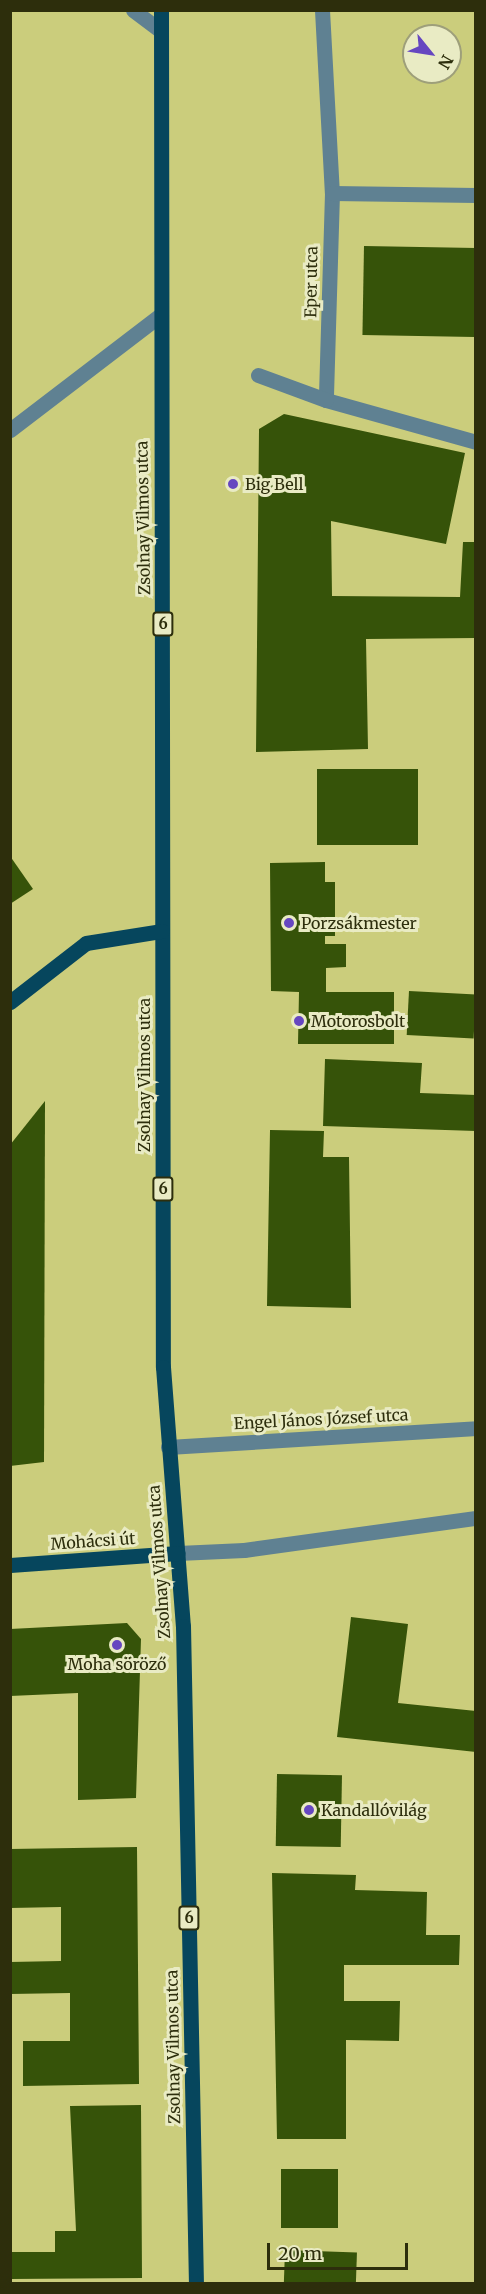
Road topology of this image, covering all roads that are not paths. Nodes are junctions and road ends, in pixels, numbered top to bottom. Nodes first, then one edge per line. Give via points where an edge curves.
1 (133, 10) edge
2 (161, 10) edge
3 (322, 10) edge
4 (161, 32) junction
5 (332, 193) junction
6 (476, 195) edge
7 (159, 316) junction
8 (258, 375) dead end
9 (326, 400) junction
10 (10, 430) edge
11 (476, 442) edge
12 (162, 931) junction
13 (10, 1002) edge
14 (476, 1428) edge
15 (168, 1447) junction
16 (476, 1518) edge
17 (178, 1552) junction
18 (10, 1565) edge
19 (196, 2283) edge

1 - 4 street
2 - 4 main road, Zsolnay Vilmos utca / 6
3 - 5 street, Eper utca
4 - 7 main road, Zsolnay Vilmos utca / 6
5 - 6 street
5 - 9 street, Eper utca
7 - 10 street
7 - 12 main road, Zsolnay Vilmos utca / 6
8 - 9 street
9 - 11 street
12 - 13 main road via 86,943
12 - 15 main road, Zsolnay Vilmos utca / 6 via 163,1367
14 - 15 street, Engel János József utca
15 - 17 main road, Zsolnay Vilmos utca / 6
16 - 17 street via 244,1550
17 - 18 main road, Mohácsi út
17 - 19 main road, Zsolnay Vilmos utca / 6

